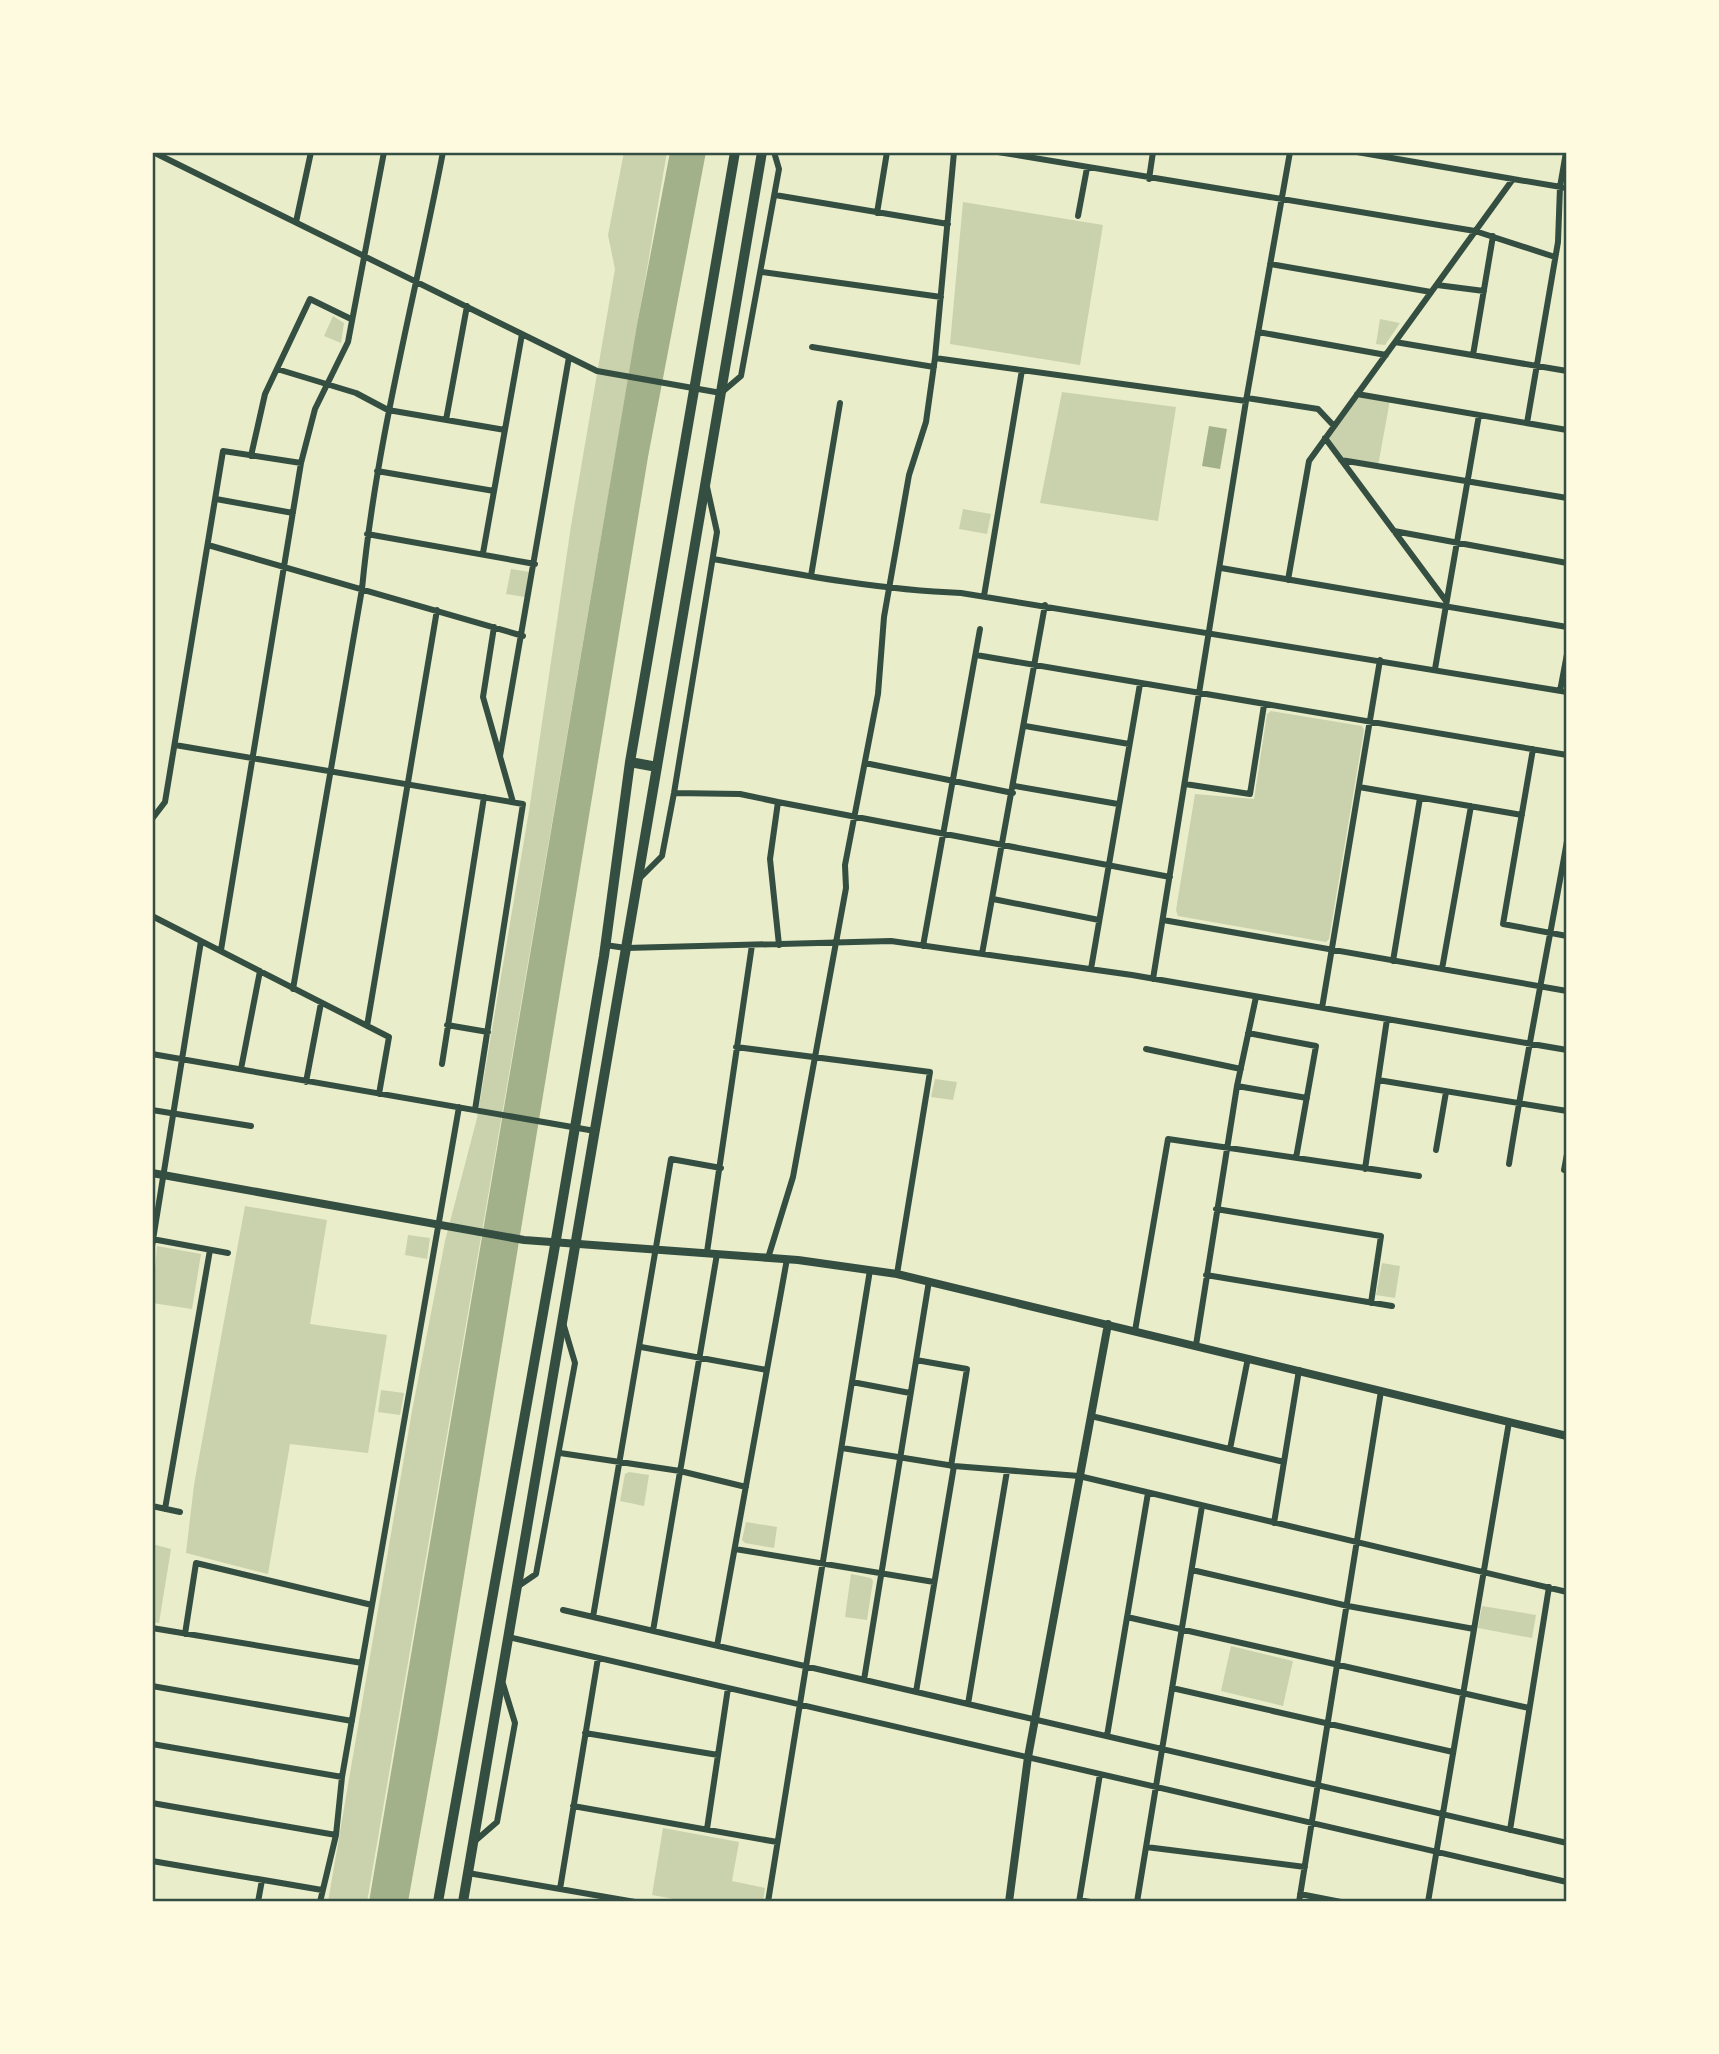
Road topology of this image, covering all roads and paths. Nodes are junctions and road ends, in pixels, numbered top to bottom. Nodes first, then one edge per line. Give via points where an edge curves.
1 (153, 152) edge
2 (311, 152) edge
3 (384, 152) edge
4 (443, 152) edge
5 (735, 152) edge
6 (762, 152) edge
7 (774, 152) edge
8 (887, 152) edge
9 (954, 152) edge
10 (998, 152) edge
11 (1153, 152) edge
12 (1290, 152) edge
13 (1359, 152) edge
14 (1566, 152) edge
15 (1087, 168) junction
16 (1149, 179) junction
17 (1513, 179) junction
18 (1563, 187) edge
19 (775, 195) junction
20 (1282, 197) junction
21 (877, 213) junction
22 (1078, 216) dead end
23 (296, 222) junction
24 (948, 224) junction
25 (1475, 231) junction
26 (1493, 236) junction
27 (364, 256) junction
28 (1555, 257) junction
29 (1270, 264) junction
30 (762, 272) junction
31 (418, 280) junction
32 (1437, 285) junction
33 (1484, 291) junction
34 (1431, 292) junction
35 (941, 297) junction
36 (467, 306) junction
37 (351, 319) junction
38 (1258, 332) junction
39 (522, 334) junction
40 (1395, 342) junction
41 (812, 347) dead end
42 (1386, 355) junction
43 (1473, 355) junction
44 (569, 357) junction
45 (935, 358) junction
46 (1537, 366) junction
47 (934, 367) junction
48 (276, 369) junction
49 (1022, 370) junction
50 (1567, 371) edge
51 (327, 384) junction
52 (694, 388) junction
53 (721, 393) junction
54 (1357, 394) junction
55 (1246, 400) junction
56 (840, 404) dead end
57 (388, 410) junction
58 (1479, 415) junction
59 (446, 420) junction
60 (1527, 423) junction
61 (1334, 426) junction
62 (505, 430) junction
63 (1567, 430) edge
64 (1325, 438) junction
65 (251, 456) junction
66 (1341, 460) junction
67 (301, 463) junction
68 (377, 471) junction
69 (1467, 481) junction
70 (706, 482) junction
71 (494, 491) junction
72 (1566, 496) edge
73 (216, 499) junction
74 (293, 513) junction
75 (1394, 531) junction
76 (367, 534) junction
77 (1457, 542) junction
78 (208, 545) junction
79 (483, 553) junction
80 (713, 559) junction
81 (1567, 563) edge
82 (535, 564) junction
83 (284, 566) junction
84 (1221, 568) junction
85 (811, 576) junction
86 (1288, 580) junction
87 (890, 586) junction
88 (362, 589) junction
89 (984, 596) junction
90 (1446, 604) junction
91 (1045, 606) junction
92 (437, 610) junction
93 (494, 627) junction
94 (1567, 627) edge
95 (980, 629) dead end
96 (1211, 631) junction
97 (523, 636) junction
98 (1567, 654) edge
99 (976, 655) junction
100 (1380, 660) junction
101 (1035, 666) junction
102 (1435, 669) junction
103 (1140, 684) junction
104 (1564, 691) edge
105 (1201, 694) junction
106 (1264, 705) junction
107 (1370, 723) junction
108 (1025, 726) junction
109 (1129, 744) junction
110 (175, 745) junction
111 (1533, 750) junction
112 (1567, 755) edge
113 (500, 757) junction
114 (253, 758) junction
115 (630, 762) junction
116 (864, 764) junction
117 (657, 767) junction
118 (329, 772) junction
119 (953, 781) junction
120 (1185, 784) junction
121 (406, 785) junction
122 (1359, 787) junction
123 (1014, 790) junction
124 (674, 793) junction
125 (484, 797) junction
126 (1420, 798) junction
127 (513, 802) junction
128 (778, 802) junction
129 (1118, 804) junction
130 (1471, 806) junction
131 (1522, 815) junction
132 (854, 816) junction
133 (152, 819) edge
134 (943, 834) junction
135 (1567, 841) edge
136 (1004, 845) junction
137 (1108, 866) junction
138 (1170, 877) junction
139 (638, 879) junction
140 (993, 899) junction
141 (152, 916) edge
142 (1099, 920) junction
143 (1163, 920) junction
144 (1551, 933) junction
145 (1567, 936) edge
146 (201, 941) junction
147 (835, 943) junction
148 (605, 945) junction
149 (752, 945) junction
150 (779, 945) junction
151 (923, 946) junction
152 (626, 948) junction
153 (221, 950) junction
154 (1332, 950) junction
155 (982, 954) junction
156 (1393, 961) junction
157 (1091, 969) junction
158 (1442, 969) junction
159 (260, 971) junction
160 (1153, 979) junction
161 (1541, 986) junction
162 (293, 989) junction
163 (1567, 991) edge
164 (1256, 997) junction
165 (321, 1003) junction
166 (1322, 1008) junction
167 (1387, 1019) junction
168 (447, 1025) junction
169 (367, 1026) junction
170 (488, 1032) junction
171 (1248, 1033) junction
172 (1527, 1044) junction
173 (736, 1047) junction
174 (1146, 1049) dead end
175 (1567, 1050) edge
176 (152, 1054) edge
177 (814, 1058) junction
178 (183, 1059) junction
179 (442, 1063) dead end
180 (241, 1069) junction
181 (1241, 1069) junction
182 (1378, 1080) junction
183 (306, 1082) junction
184 (1237, 1086) junction
185 (1446, 1092) junction
186 (379, 1094) junction
187 (1307, 1098) junction
188 (1519, 1103) junction
189 (459, 1107) junction
190 (152, 1110) edge
191 (475, 1111) junction
192 (1567, 1111) edge
193 (174, 1114) junction
194 (251, 1126) dead end
195 (574, 1127) junction
196 (595, 1131) junction
197 (1227, 1149) junction
198 (1436, 1150) dead end
199 (1567, 1154) edge
200 (1296, 1158) junction
201 (1509, 1164) dead end
202 (721, 1168) junction
203 (1365, 1168) junction
204 (1564, 1170) dead end
205 (152, 1173) edge
206 (165, 1175) junction
207 (1419, 1176) dead end
208 (1216, 1209) junction
209 (440, 1224) junction
210 (153, 1241) edge
211 (555, 1242) junction
212 (576, 1245) junction
213 (655, 1249) junction
214 (210, 1250) junction
215 (707, 1252) junction
216 (228, 1253) dead end
217 (717, 1254) junction
218 (768, 1258) junction
219 (787, 1259) junction
220 (870, 1270) junction
221 (897, 1274) junction
222 (1206, 1275) junction
223 (929, 1281) junction
224 (1371, 1303) junction
225 (1392, 1306) dead end
226 (562, 1321) junction
227 (1108, 1324) junction
228 (1135, 1331) junction
229 (1196, 1345) junction
230 (640, 1347) junction
231 (699, 1358) junction
232 (1248, 1358) junction
233 (916, 1360) junction
234 (767, 1370) junction
235 (1299, 1370) junction
236 (852, 1382) junction
237 (1381, 1391) junction
238 (910, 1392) junction
239 (1091, 1416) junction
240 (1508, 1422) junction
241 (1567, 1436) edge
242 (842, 1448) junction
243 (1230, 1448) junction
244 (560, 1453) junction
245 (899, 1457) junction
246 (621, 1461) junction
247 (1284, 1462) junction
248 (952, 1466) junction
249 (680, 1471) junction
250 (1007, 1471) junction
251 (1079, 1476) junction
252 (746, 1487) junction
253 (1148, 1493) junction
254 (152, 1506) edge
255 (1202, 1506) junction
256 (165, 1509) junction
257 (180, 1512) dead end
258 (1274, 1522) junction
259 (1358, 1542) junction
260 (735, 1549) junction
261 (823, 1563) junction
262 (1192, 1570) junction
263 (1483, 1572) junction
264 (881, 1573) junction
265 (934, 1582) junction
266 (1549, 1587) junction
267 (517, 1588) junction
268 (1567, 1591) edge
269 (372, 1605) junction
270 (1348, 1606) junction
271 (563, 1610) dead end
272 (593, 1617) junction
273 (1127, 1617) junction
274 (152, 1628) edge
275 (1182, 1629) junction
276 (1474, 1629) junction
277 (653, 1631) junction
278 (185, 1634) junction
279 (508, 1637) junction
280 (717, 1646) junction
281 (598, 1658) junction
282 (362, 1664) junction
283 (1338, 1664) junction
284 (806, 1666) junction
285 (501, 1679) junction
286 (864, 1680) junction
287 (152, 1686) edge
288 (728, 1688) junction
289 (1172, 1688) junction
290 (916, 1692) junction
291 (1463, 1694) junction
292 (798, 1704) junction
293 (968, 1704) junction
294 (1529, 1708) junction
295 (352, 1720) junction
296 (1035, 1720) junction
297 (1329, 1723) junction
298 (585, 1733) junction
299 (1107, 1736) junction
300 (152, 1744) edge
301 (1162, 1748) junction
302 (1453, 1752) junction
303 (718, 1755) junction
304 (1028, 1757) junction
305 (1100, 1774) junction
306 (342, 1777) junction
307 (1319, 1785) junction
308 (1156, 1787) junction
309 (152, 1802) edge
310 (573, 1806) junction
311 (1443, 1814) junction
312 (1312, 1823) junction
313 (707, 1829) junction
314 (1510, 1830) junction
315 (336, 1835) junction
316 (777, 1842) junction
317 (473, 1843) junction
318 (1567, 1843) edge
319 (1146, 1847) junction
320 (1436, 1851) junction
321 (152, 1861) edge
322 (1305, 1867) junction
323 (468, 1873) junction
324 (262, 1880) junction
325 (1567, 1882) edge
326 (559, 1889) junction
327 (322, 1890) junction
328 (1299, 1898) edge
329 (1079, 1901) edge
330 (258, 1902) edge
331 (320, 1902) edge
332 (438, 1902) edge
333 (463, 1902) edge
334 (635, 1902) edge
335 (768, 1902) edge
336 (1009, 1902) edge
337 (1090, 1902) edge
338 (1137, 1902) edge
339 (1341, 1902) edge
340 (1428, 1902) edge

1 - 23 street
2 - 23 street
3 - 27 street
4 - 31 street
5 - 52 highway
6 - 53 highway
7 - 19 street via 779,169
8 - 21 street
9 - 24 street
10 - 15 street
11 - 16 street
12 - 20 street
13 - 17 street
14 - 18 street
15 - 16 street
15 - 22 street
16 - 20 street
17 - 18 street
17 - 25 street
18 - 28 street
19 - 21 street
19 - 30 street
20 - 25 street
20 - 29 street
21 - 24 street
23 - 27 street
24 - 35 street
25 - 26 street
25 - 32 street
26 - 28 street
26 - 33 street
27 - 31 street
27 - 37 street
28 - 46 street
29 - 34 street
29 - 38 street
30 - 35 street
30 - 53 street via 741,376
31 - 36 street
31 - 57 street
32 - 33 street
32 - 34 street
33 - 43 street
34 - 40 street
35 - 45 street
36 - 39 street
36 - 59 street
37 - 48 street via 310,299
37 - 51 street via 348,342
38 - 42 street
38 - 55 street
39 - 44 street
39 - 62 street
40 - 42 street
40 - 43 street
41 - 47 street
42 - 54 street
43 - 46 street
44 - 52 street via 612,374
44 - 82 street
45 - 47 street
45 - 49 street
46 - 50 street
46 - 60 street
47 - 87 street
48 - 51 street
48 - 65 street via 265,394
49 - 55 street
49 - 89 street
51 - 57 street
51 - 67 street via 315,409
52 - 53 street
52 - 115 highway
53 - 70 highway
54 - 58 street
54 - 61 street
55 - 61 street via 1318,409
55 - 84 street
56 - 85 street
57 - 59 street
57 - 68 street
58 - 60 street
58 - 69 street
59 - 62 street
60 - 63 street
61 - 64 street
62 - 71 street
64 - 66 street
64 - 86 street via 1308,461
65 - 67 street
65 - 73 street via 223,452
66 - 69 street
66 - 75 street
67 - 74 street
68 - 71 street
68 - 76 street
69 - 72 street
69 - 77 street
70 - 80 street via 717,532
70 - 117 highway
71 - 79 street
73 - 74 street
73 - 78 street
74 - 83 street
75 - 77 street
75 - 90 street
76 - 79 street
76 - 88 street
77 - 81 street
77 - 90 street
78 - 83 street
78 - 110 street
79 - 82 street
80 - 85 street
80 - 124 street
82 - 97 street
83 - 88 street
83 - 114 street
84 - 86 street
84 - 96 street
85 - 87 street
86 - 90 street
87 - 89 street
87 - 116 street via 878,694
88 - 92 street
88 - 118 street
89 - 91 street
90 - 94 street
90 - 102 street
91 - 96 street
91 - 101 street
92 - 93 street
92 - 121 street
93 - 97 street
93 - 113 street via 483,697
95 - 99 street
96 - 100 street
96 - 105 street
97 - 113 street
98 - 104 street
99 - 101 street
99 - 119 street
100 - 102 street
100 - 107 street
101 - 103 street
101 - 108 street
102 - 104 street
103 - 105 street
103 - 109 street
105 - 106 street
105 - 120 street
106 - 107 street
106 - 120 street via 1250,794
107 - 111 street
107 - 122 street
108 - 109 street
108 - 123 street
109 - 129 street
110 - 114 street
110 - 133 street via 165,802
111 - 112 street
111 - 131 street
113 - 127 street
114 - 118 street
114 - 153 street
115 - 117 highway
115 - 148 highway
116 - 119 street
116 - 132 street
117 - 139 highway
118 - 121 street
118 - 162 street
119 - 123 street
119 - 134 street
120 - 138 street
121 - 125 street
121 - 169 street
122 - 126 street
122 - 154 street
123 - 129 street
123 - 136 street
124 - 128 street via 740,794
124 - 139 street via 662,856
125 - 127 street
125 - 168 street
126 - 130 street
126 - 156 street
127 - 170 street via 523,804
128 - 132 street
128 - 150 street via 770,859
129 - 137 street
130 - 131 street
130 - 158 street
131 - 144 street via 1503,924
132 - 134 street
132 - 147 street
134 - 136 street
134 - 151 street
135 - 144 street
136 - 137 street
136 - 140 street
137 - 138 street
137 - 142 street
138 - 143 street
139 - 152 highway
140 - 142 street
140 - 155 street
141 - 146 street
142 - 157 street
143 - 154 street
143 - 160 street
144 - 145 street
144 - 161 street
146 - 153 street
146 - 178 street
147 - 150 street
147 - 151 street via 891,941
147 - 177 street
148 - 152 street
148 - 195 highway
149 - 150 street
149 - 152 street
149 - 173 street
151 - 155 street
152 - 196 highway
153 - 159 street
154 - 156 street
154 - 166 street
155 - 157 street
156 - 158 street
157 - 160 street
158 - 161 street
159 - 162 street
159 - 180 street
160 - 164 street
161 - 163 street
161 - 172 street
162 - 165 street
164 - 166 street
164 - 171 street
165 - 169 street
165 - 183 street
166 - 167 street
167 - 172 street
167 - 182 street
168 - 170 street
168 - 179 street
169 - 186 street via 389,1037
170 - 191 street
171 - 181 street
171 - 187 street via 1316,1046
172 - 175 street
172 - 188 street
173 - 177 street
173 - 202 street
174 - 181 street
176 - 178 street
177 - 218 street via 793,1177
177 - 221 street via 930,1072
178 - 180 street
178 - 193 street
180 - 183 street
181 - 184 street
182 - 185 street
182 - 203 street
183 - 186 street
184 - 187 street
184 - 197 street
185 - 188 street
185 - 198 street
186 - 189 street
187 - 200 street
188 - 192 street
188 - 201 street
189 - 191 street
189 - 209 street
190 - 193 street
191 - 195 street
193 - 194 street
193 - 206 street
195 - 196 street
195 - 211 highway
196 - 212 highway
197 - 200 street
197 - 208 street
197 - 228 street via 1168,1139
199 - 204 street
200 - 203 street
202 - 213 street via 671,1159
202 - 215 street
203 - 207 street
205 - 206 street
206 - 209 street
206 - 210 street
208 - 222 street
208 - 224 street via 1381,1236
209 - 211 street
209 - 269 street
210 - 214 street
211 - 212 street
211 - 332 highway
212 - 213 street
212 - 226 highway
213 - 215 street
213 - 230 street
214 - 216 street
214 - 256 street
215 - 217 street
217 - 218 street
217 - 231 street
218 - 219 street
219 - 220 street
219 - 234 street
220 - 221 street
220 - 236 street
221 - 223 street
222 - 224 street
222 - 229 street
223 - 227 street
223 - 233 street
224 - 225 street
226 - 244 street via 575,1363
226 - 267 highway
227 - 228 street
227 - 239 street
228 - 229 street
229 - 232 street
230 - 231 street
230 - 246 street
231 - 234 street
231 - 249 street
232 - 235 street
232 - 243 street
233 - 238 street
233 - 248 street via 967,1369
234 - 252 street
235 - 237 street
235 - 247 street
236 - 238 street
236 - 242 street
237 - 240 street
237 - 259 street
238 - 245 street
239 - 243 street
239 - 251 street
240 - 241 street
240 - 263 street
242 - 245 street
242 - 261 street
243 - 247 street
244 - 246 street
244 - 267 street via 536,1574
245 - 248 street
245 - 264 street
246 - 249 street
246 - 272 street
247 - 258 street
248 - 250 street
248 - 265 street
249 - 252 street
249 - 277 street
250 - 251 street
250 - 293 street
251 - 253 street
251 - 296 street
252 - 260 street
253 - 255 street
253 - 273 street
254 - 256 street
255 - 258 street
255 - 262 street
256 - 257 street
258 - 259 street
259 - 263 street
259 - 270 street
260 - 261 street
260 - 280 street
261 - 264 street
261 - 284 street
262 - 270 street
262 - 275 street
263 - 266 street
263 - 276 street
264 - 265 street
264 - 286 street
265 - 290 street
266 - 268 street
266 - 294 street
267 - 279 highway
269 - 278 street via 196,1563
269 - 282 street
270 - 276 street
270 - 283 street
271 - 272 street
272 - 277 street
273 - 275 street
273 - 299 street
274 - 278 street
275 - 283 street
275 - 289 street
276 - 291 street
277 - 280 street
278 - 282 street
279 - 281 street
279 - 285 highway
280 - 284 street
281 - 288 street
281 - 298 street
282 - 295 street
283 - 291 street
283 - 297 street
284 - 286 street
284 - 292 street
285 - 317 highway
285 - 317 street via 515,1723 513,1735 498,1822
286 - 290 street
287 - 295 street
288 - 292 street
288 - 303 street
289 - 297 street
289 - 301 street
290 - 293 street
291 - 294 street
291 - 302 street
292 - 304 street
292 - 316 street
293 - 296 street
294 - 314 street
295 - 306 street
296 - 299 street
296 - 304 street
297 - 302 street
297 - 307 street
298 - 303 street
298 - 310 street
299 - 301 street
300 - 306 street
301 - 307 street
301 - 308 street
302 - 311 street
303 - 313 street
304 - 305 street
304 - 336 street
305 - 308 street
305 - 329 street
306 - 315 street
307 - 311 street
307 - 312 street
308 - 312 street
308 - 319 street
309 - 315 street
310 - 313 street
310 - 326 street
311 - 314 street
311 - 320 street
312 - 320 street
312 - 322 street
313 - 316 street
314 - 318 street
315 - 327 street
316 - 335 street
317 - 323 highway
319 - 322 street
319 - 338 street
320 - 325 street
320 - 340 street
321 - 324 street
322 - 328 street
323 - 326 street
323 - 333 highway
324 - 327 street
324 - 330 street
326 - 334 street
327 - 331 street
328 - 339 street
329 - 337 street

